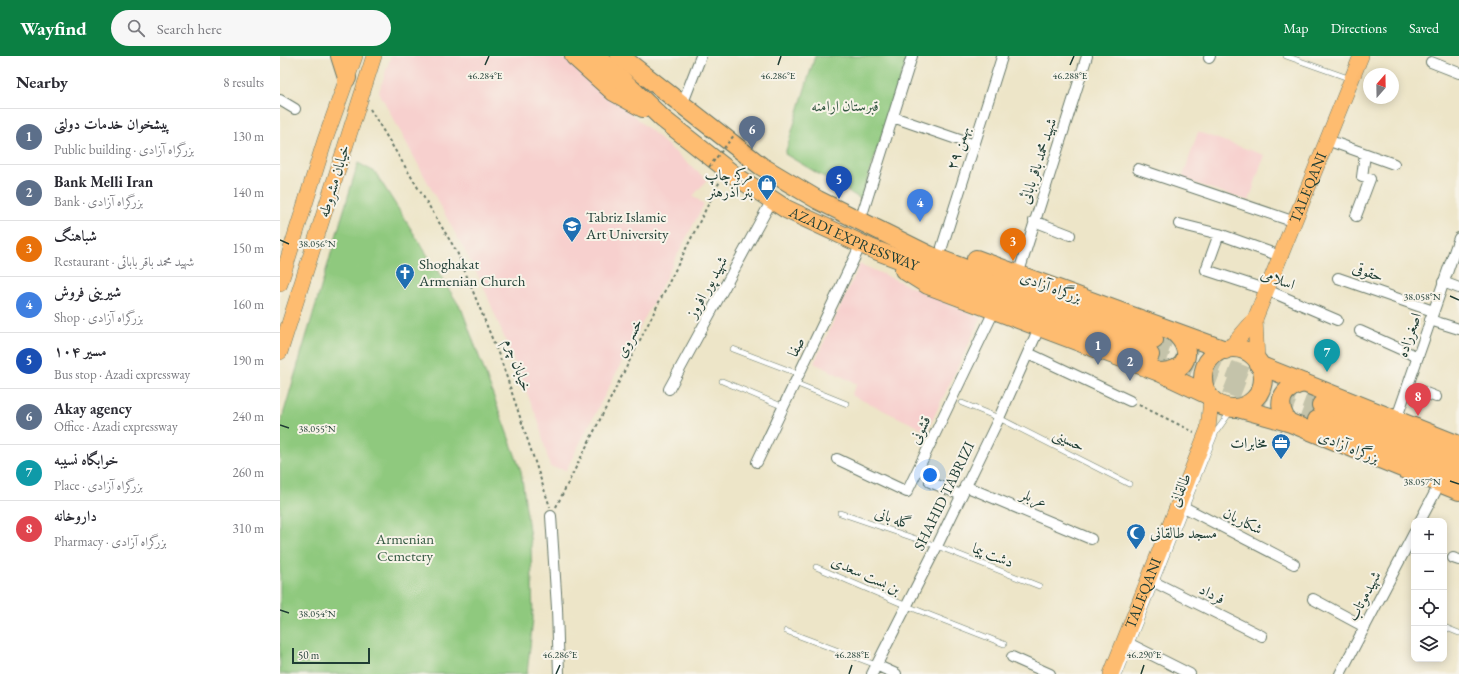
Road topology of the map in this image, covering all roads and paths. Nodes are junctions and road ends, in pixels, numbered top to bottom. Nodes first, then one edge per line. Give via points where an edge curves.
1 (340, 56) edge
2 (355, 56) edge
3 (374, 56) edge
4 (574, 56) edge
5 (597, 56) edge
6 (620, 56) edge
7 (636, 56) edge
8 (701, 56) edge
9 (912, 56) edge
10 (1087, 56) edge
11 (1286, 56) edge
12 (1361, 56) edge
13 (1002, 57) edge
14 (1431, 62) dead end
15 (1459, 73) edge
16 (346, 78) junction
17 (1352, 80) junction
18 (659, 87) junction
19 (361, 95) junction
20 (280, 100) edge
21 (682, 105) junction
22 (295, 109) dead end
23 (893, 117) junction
24 (663, 119) junction
25 (735, 134) dead end
26 (1327, 140) junction
27 (974, 145) junction
28 (1365, 154) junction
29 (1394, 164) dead end
30 (718, 168) junction
31 (1138, 169) dead end
32 (772, 200) junction
33 (1356, 216) dead end
34 (1034, 221) junction
35 (1294, 222) junction
36 (868, 224) junction
37 (1179, 224) dead end
38 (1219, 234) junction
39 (1070, 235) dead end
40 (1459, 238) edge
41 (866, 246) junction
42 (942, 247) junction
43 (1272, 253) dead end
44 (1018, 275) junction
45 (1338, 278) dead end
46 (1443, 282) junction
47 (280, 284) edge
48 (1459, 288) edge
49 (1267, 290) junction
50 (994, 311) junction
51 (1432, 315) junction
52 (1255, 319) junction
53 (1337, 320) dead end
54 (1039, 328) junction
55 (1459, 329) edge
56 (1360, 331) dead end
57 (1175, 332) junction
58 (734, 348) dead end
59 (1228, 349) junction
60 (280, 352) edge
61 (1028, 353) junction
62 (1418, 357) junction
63 (1258, 363) junction
64 (1159, 372) junction
65 (797, 378) junction
66 (722, 381) dead end
67 (1304, 383) junction
68 (1408, 386) junction
69 (669, 389) dead end
70 (1210, 397) junction
71 (1436, 397) dead end
72 (1130, 401) joint
73 (962, 403) dead end
74 (847, 404) dead end
75 (784, 407) junction
76 (1236, 408) junction
77 (999, 418) junction
78 (1396, 420) junction
79 (1288, 422) junction
80 (1205, 437) junction
81 (1459, 445) edge
82 (837, 459) dead end
83 (1459, 459) edge
84 (757, 462) dead end
85 (1459, 476) edge
86 (930, 482) dead end
87 (1440, 483) junction
88 (1129, 484) dead end
89 (963, 491) junction
90 (1459, 491) edge
91 (1182, 506) junction
92 (840, 514) dead end
93 (551, 516) junction
94 (1422, 518) edge
95 (1091, 539) dead end
96 (1411, 539) edge
97 (937, 546) junction
98 (1294, 564) dead end
99 (816, 567) dead end
100 (1152, 581) junction
101 (1039, 586) dead end
102 (1313, 599) dead end
103 (907, 606) junction
104 (1365, 627) junction
105 (1447, 628) edge
106 (786, 630) dead end
107 (1459, 633) edge
108 (1262, 636) dead end
109 (1127, 643) junction
110 (1004, 644) dead end
111 (1012, 657) dead end
112 (874, 670) edge
113 (559, 674) edge
114 (896, 674) edge
115 (1050, 674) edge
116 (1111, 674) edge
117 (1119, 674) edge
118 (1190, 674) edge
119 (1340, 674) edge

1 - 16 highway
2 - 16 main road, خیابان مشروطه
3 - 19 main road, خیابان مشروطه
4 - 24 highway via 614,92
5 - 24 highway, AZADI EXPRESSWAY
6 - 18 highway, AZADI EXPRESSWAY
7 - 18 highway
8 - 21 street
9 - 23 street
10 - 34 street, شهید محمد باقر بابائی
11 - 17 lane
12 - 17 main road, TALEQANI
13 - 27 street, ۲۹ بهمن
14 - 15 street
16 - 47 main road, خیابان مشروطه
17 - 26 main road, TALEQANI
18 - 21 highway, AZADI EXPRESSWAY
19 - 60 main road, خیابان مشروطه
19 - 93 path, خیابان چرم via 457,252 502,362 550,504
20 - 22 street
21 - 36 highway, AZADI EXPRESSWAY via 761,166 818,200
23 - 27 street
23 - 36 street
24 - 30 highway, AZADI EXPRESSWAY
25 - 30 path, خسروی, bridge
26 - 28 street
26 - 35 main road, TALEQANI
27 - 42 street, ۲۹ بهمن
28 - 29 street
28 - 33 street via 1362,177 1370,179
30 - 32 highway, AZADI EXPRESSWAY
30 - 93 path, خسروی
31 - 35 street
32 - 41 highway, AZADI EXPRESSWAY
32 - 69 street, شهید پور افروز
34 - 39 street
34 - 44 street, شهید محمد باقر بابائی
35 - 49 main road, TALEQANI
36 - 41 highway, AZADI EXPRESSWAY via 930,255 1152,348
36 - 42 highway, بزرگراه آزادی
37 - 38 street
38 - 43 street
38 - 49 street, اسلامی via 1206,270
40 - 46 street, اصغرزاده
41 - 50 highway via 928,285
41 - 65 street, صفا
42 - 44 highway, بزرگراه آزادی
44 - 57 highway, بزرگراه آزادی
45 - 51 street, حقوقی
46 - 48 street
46 - 51 street, اصغرزاده
49 - 52 main road, TALEQANI
49 - 53 street, اسلامی
50 - 54 highway
50 - 82 street, قشونی via 907,492
51 - 55 street, حقوقی
51 - 62 street, اصغرزاده
52 - 59 main road, TALEQANI
52 - 63 main road, TALEQANI
54 - 61 street, SHAHID TABRIZI
54 - 64 highway
56 - 62 street
57 - 59 highway, بزرگراه آزادی
57 - 64 highway via 1184,341 1187,353 1182,365 1172,372
58 - 65 lane
59 - 63 highway via 1240,349 1249,353
59 - 70 highway via 1212,357 1206,365 1204,385
61 - 72 street
61 - 77 street, SHAHID TABRIZI
62 - 68 street, اصغرزاده
63 - 67 highway
63 - 76 highway via 1263,379 1261,389 1256,398
64 - 70 highway
65 - 74 lane
65 - 75 street, صفا
66 - 75 lane
67 - 78 highway
67 - 79 highway via 1293,385 1285,392 1281,402 1282,413
68 - 71 street
68 - 78 street, اصغرزاده
70 - 76 highway via 1221,406
70 - 80 main road, TALEQANI
72 - 80 path
73 - 77 lane, حسینی
75 - 84 street, صفا
76 - 79 highway, بزرگراه آزادی
76 - 91 lane, طالقانی via 1216,432
77 - 88 lane, حسینی
77 - 89 street, SHAHID TABRIZI
78 - 81 highway
79 - 87 highway, بزرگراه آزادی
80 - 91 main road, TALEQANI
83 - 85 highway via 1319,412
86 - 89 street, عربلر
87 - 90 highway, بزرگراه آزادی
87 - 94 street
89 - 95 street, عربلر
89 - 97 street, SHAHID TABRIZI
91 - 98 street, شکاریان
91 - 100 main road, TALEQANI
92 - 97 lane, گله بانی
93 - 113 street
96 - 104 street, شهیدموتاب
97 - 101 lane, دشت پیما
97 - 103 street, SHAHID TABRIZI
99 - 103 lane, بن بست سعدی
100 - 108 street, فرداد
100 - 109 main road, TALEQANI
102 - 104 street
103 - 110 lane, بن بست سعدی
103 - 112 street, SHAHID TABRIZI
104 - 119 street, شهیدموتاب
105 - 107 lane
106 - 112 lane
109 - 116 main road, TALEQANI
109 - 117 lane
109 - 118 street
111 - 115 street
112 - 114 street

